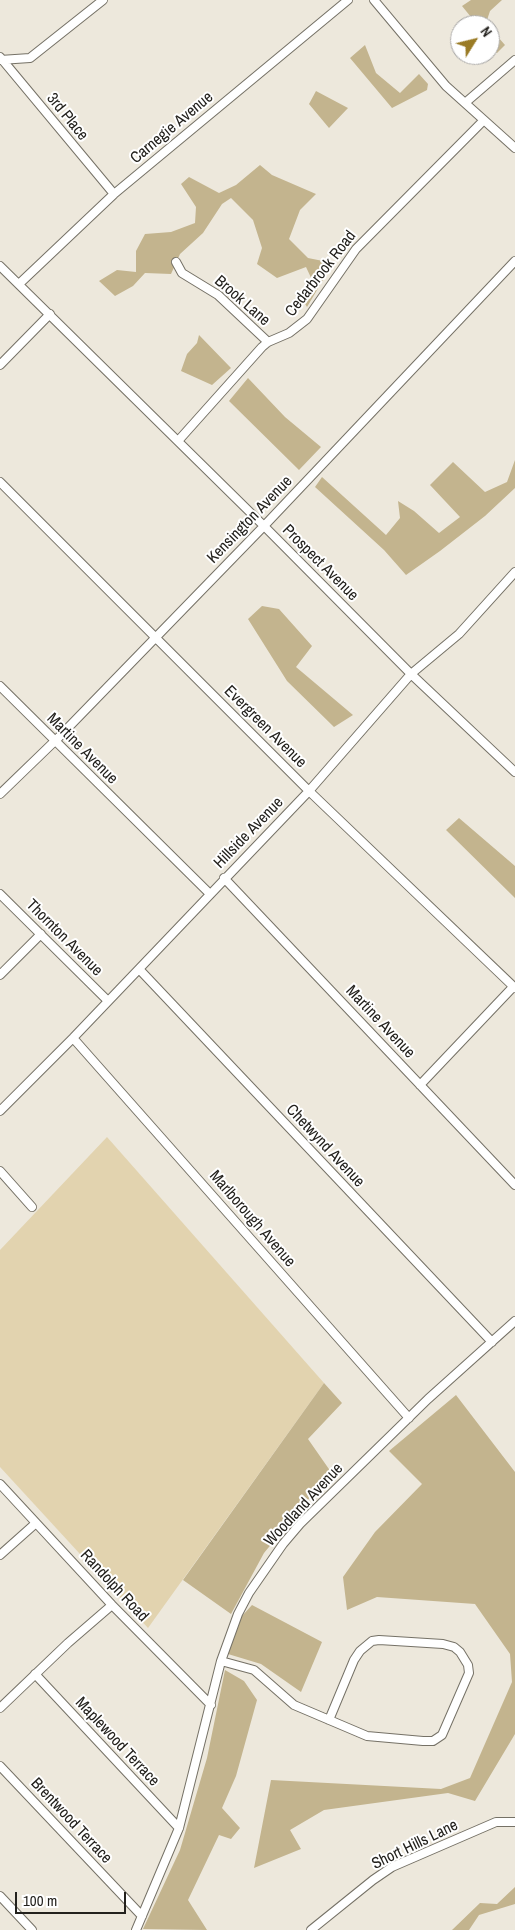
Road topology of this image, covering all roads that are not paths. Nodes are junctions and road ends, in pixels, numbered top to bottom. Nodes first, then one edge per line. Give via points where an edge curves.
1 (103, 0) edge
2 (348, 0) edge
3 (374, 0) edge
4 (92, 3) edge
5 (1, 59) edge
6 (515, 60) edge
7 (465, 103) junction
8 (484, 120) junction
9 (515, 148) edge
10 (114, 194) junction
11 (515, 261) edge
12 (176, 262) dead end
13 (0, 266) edge
14 (19, 284) junction
15 (50, 314) junction
16 (268, 342) junction
17 (0, 366) edge
18 (178, 441) junction
19 (0, 482) edge
20 (264, 526) junction
21 (515, 572) edge
22 (156, 637) junction
23 (411, 674) junction
24 (0, 686) edge
25 (54, 741) junction
26 (515, 772) edge
27 (309, 791) junction
28 (0, 794) edge
29 (224, 878) junction
30 (0, 894) edge
31 (210, 894) junction
32 (41, 934) junction
33 (138, 969) junction
34 (0, 975) edge
35 (514, 988) edge
36 (108, 1001) junction
37 (73, 1038) junction
38 (420, 1085) junction
39 (0, 1111) edge
40 (0, 1171) edge
41 (515, 1185) edge
42 (32, 1207) dead end
43 (515, 1321) edge
44 (492, 1342) junction
45 (409, 1418) junction
46 (0, 1484) edge
47 (36, 1523) junction
48 (0, 1555) edge
49 (112, 1605) junction
50 (221, 1661) junction
51 (34, 1674) junction
52 (211, 1705) junction
53 (0, 1708) edge
54 (329, 1720) junction
55 (0, 1766) edge
56 (515, 1822) edge
57 (179, 1828) junction
58 (0, 1896) edge
59 (142, 1916) junction
60 (32, 1930) edge
61 (136, 1930) edge
62 (311, 1930) edge

1 - 4 street
2 - 10 street, Carnegie Avenue
3 - 7 street via 446,86
4 - 5 street via 30,58
5 - 10 street, 3rd Place
6 - 7 street
7 - 8 street
8 - 9 street
8 - 16 street, Cedarbrook Road via 356,249 307,319 289,333
10 - 14 street, Carnegie Avenue
11 - 20 street, Kensington Avenue
12 - 16 street, Brook Lane via 182,273 218,295
13 - 14 street, Prospect Avenue
14 - 15 street, Prospect Avenue
15 - 17 street
15 - 18 street, Prospect Avenue
16 - 18 street, Cedarbrook Road
18 - 20 street, Prospect Avenue
19 - 22 street, Evergreen Avenue
20 - 22 street, Kensington Avenue
20 - 23 street, Prospect Avenue
21 - 23 street, Hillside Avenue via 459,634
22 - 25 street, Kensington Avenue
22 - 27 street, Evergreen Avenue
23 - 26 street, Prospect Avenue
23 - 27 street, Hillside Avenue
24 - 25 street, Martine Avenue
25 - 28 street, Kensington Avenue
25 - 31 street, Martine Avenue
27 - 29 street, Hillside Avenue
27 - 35 street, Evergreen Avenue
29 - 31 street, Hillside Avenue
29 - 38 street, Martine Avenue
30 - 32 street, Thornton Avenue
31 - 33 street, Hillside Avenue
32 - 34 street
32 - 36 street, Thornton Avenue
33 - 36 street, Hillside Avenue
33 - 44 street, Chetwynd Avenue
35 - 38 street
36 - 37 street, Hillside Avenue
37 - 39 street, Hillside Avenue
37 - 45 street, Marlborough Avenue
38 - 41 street, Martine Avenue
40 - 42 street
43 - 44 street, Woodland Avenue
44 - 45 street, Woodland Avenue
45 - 50 street, Woodland Avenue via 282,1544 238,1614
46 - 47 street, Randolph Road
47 - 48 street
47 - 49 street, Randolph Road
49 - 51 street
49 - 52 street, Randolph Road
50 - 52 street, Woodland Avenue
50 - 54 street via 254,1670 294,1705
51 - 53 street
51 - 57 street, Maplewood Terrace
52 - 57 street, Woodland Avenue
54 - 54 street via 367,1736 433,1741 442,1735 470,1673 468,1664 454,1647 443,1644 372,1642 354,1660
55 - 59 street, Brentwood Terrace
56 - 62 street, Short Hills Lane via 496,1822 392,1867
57 - 59 street, Woodland Avenue
58 - 60 street
59 - 61 street, Woodland Avenue

